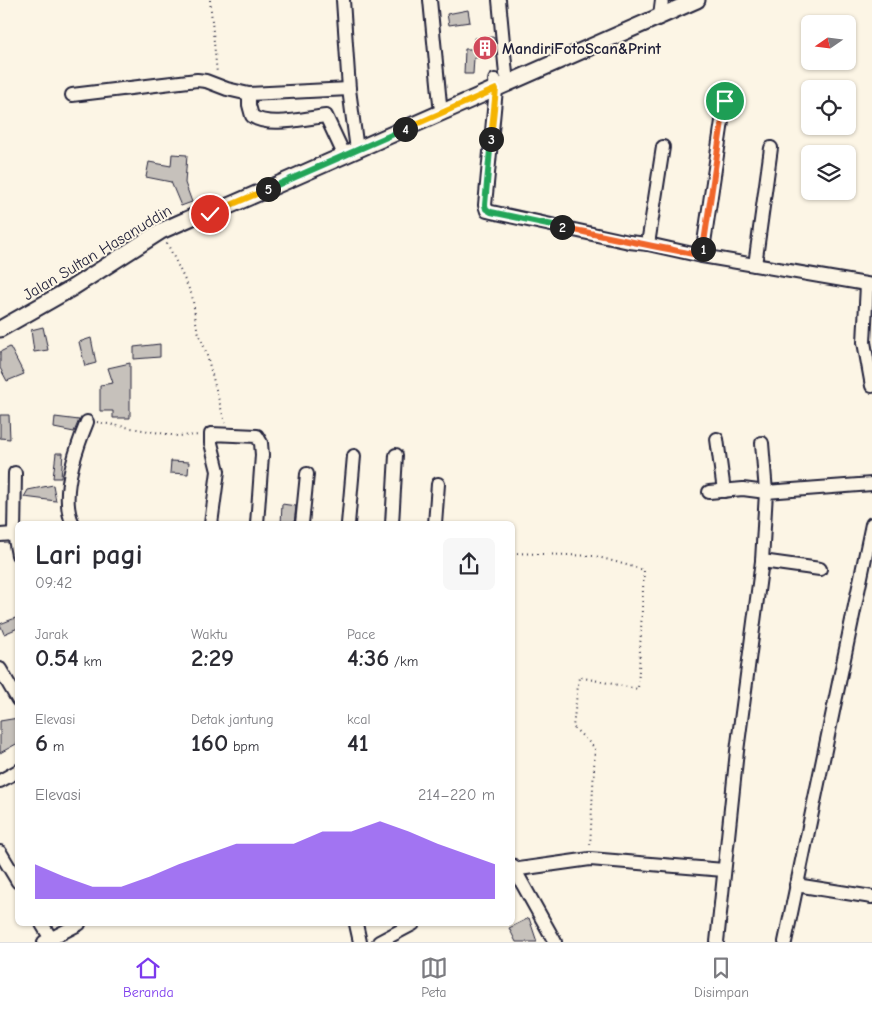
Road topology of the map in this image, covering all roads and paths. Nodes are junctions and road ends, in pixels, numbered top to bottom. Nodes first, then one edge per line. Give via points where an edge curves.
1 (210, 0) edge
2 (343, 0) edge
3 (430, 0) edge
4 (499, 0) edge
5 (697, 0) edge
6 (663, 5) edge
7 (499, 81) junction
8 (216, 84) junction
9 (349, 89) junction
10 (249, 94) junction
11 (72, 95) dead end
12 (725, 101) dead end
13 (440, 104) junction
14 (351, 146) junction
15 (663, 147) dead end
16 (771, 148) dead end
17 (195, 216) junction
18 (161, 231) junction
19 (648, 244) junction
20 (702, 256) junction
21 (755, 265) junction
22 (869, 285) edge
23 (0, 329) edge
24 (872, 386) edge
25 (87, 422) joint
26 (211, 434) junction
27 (228, 435) junction
28 (717, 439) dead end
29 (762, 443) dead end
30 (396, 455) dead end
31 (354, 456) dead end
32 (15, 473) dead end
33 (307, 474) dead end
34 (438, 484) dead end
35 (872, 484) edge
36 (724, 491) junction
37 (709, 492) dead end
38 (766, 492) junction
39 (72, 521) edge
40 (211, 521) edge
41 (256, 521) edge
42 (302, 521) edge
43 (348, 521) edge
44 (392, 521) edge
45 (435, 521) edge
46 (872, 524) edge
47 (14, 534) junction
48 (0, 535) edge
49 (15, 540) edge
50 (515, 553) edge
51 (762, 561) junction
52 (820, 569) dead end
53 (0, 669) edge
54 (15, 695) edge
55 (15, 773) edge
56 (0, 782) edge
57 (0, 852) edge
58 (590, 859) junction
59 (515, 868) edge
60 (724, 870) junction
61 (515, 872) edge
62 (15, 877) edge
63 (796, 885) junction
64 (872, 897) edge
65 (43, 926) edge
66 (75, 926) edge
67 (356, 926) edge
68 (411, 926) edge
69 (401, 937) edge
70 (49, 941) edge
71 (360, 942) edge
72 (379, 942) edge
73 (555, 942) edge
74 (717, 942) edge
75 (786, 942) edge

1 - 8 path via 218,70
2 - 9 street
3 - 13 street
4 - 7 street
5 - 6 main road
6 - 7 main road
7 - 13 main road
7 - 14 main road
7 - 19 street via 486,209
8 - 10 street
8 - 11 street via 197,80
9 - 10 street
9 - 14 street
10 - 14 street via 252,116 257,119 276,122 326,116
12 - 20 street
13 - 14 main road
14 - 17 main road via 206,207
14 - 17 main road, Jalan Sultan Hasanuddin via 270,188 210,214
15 - 19 street
16 - 21 street
17 - 18 main road, Jalan Sultan Hasanuddin
18 - 23 main road, Jalan Sultan Hasanuddin
18 - 27 path via 192,295 197,328
19 - 20 street
20 - 21 street
21 - 22 street
22 - 24 street via 864,342
25 - 26 path via 177,436
25 - 39 street via 70,477 68,513
26 - 27 street
26 - 40 street via 218,471
27 - 41 street via 257,436 261,443
28 - 36 street
29 - 38 street
30 - 44 street
31 - 43 street
32 - 47 street
33 - 42 street
34 - 45 street
35 - 38 street
36 - 37 street
36 - 38 street
38 - 51 street
46 - 63 street
47 - 48 street
47 - 49 street
50 - 58 path via 595,556 644,570 638,689 579,677 573,728 595,748
51 - 52 street
51 - 60 street
53 - 54 street
55 - 56 street
57 - 62 street
58 - 59 street
58 - 60 street
60 - 74 street
61 - 73 street
63 - 64 street
63 - 75 street
65 - 70 street
66 - 70 street
67 - 71 street
68 - 69 street
69 - 72 street

